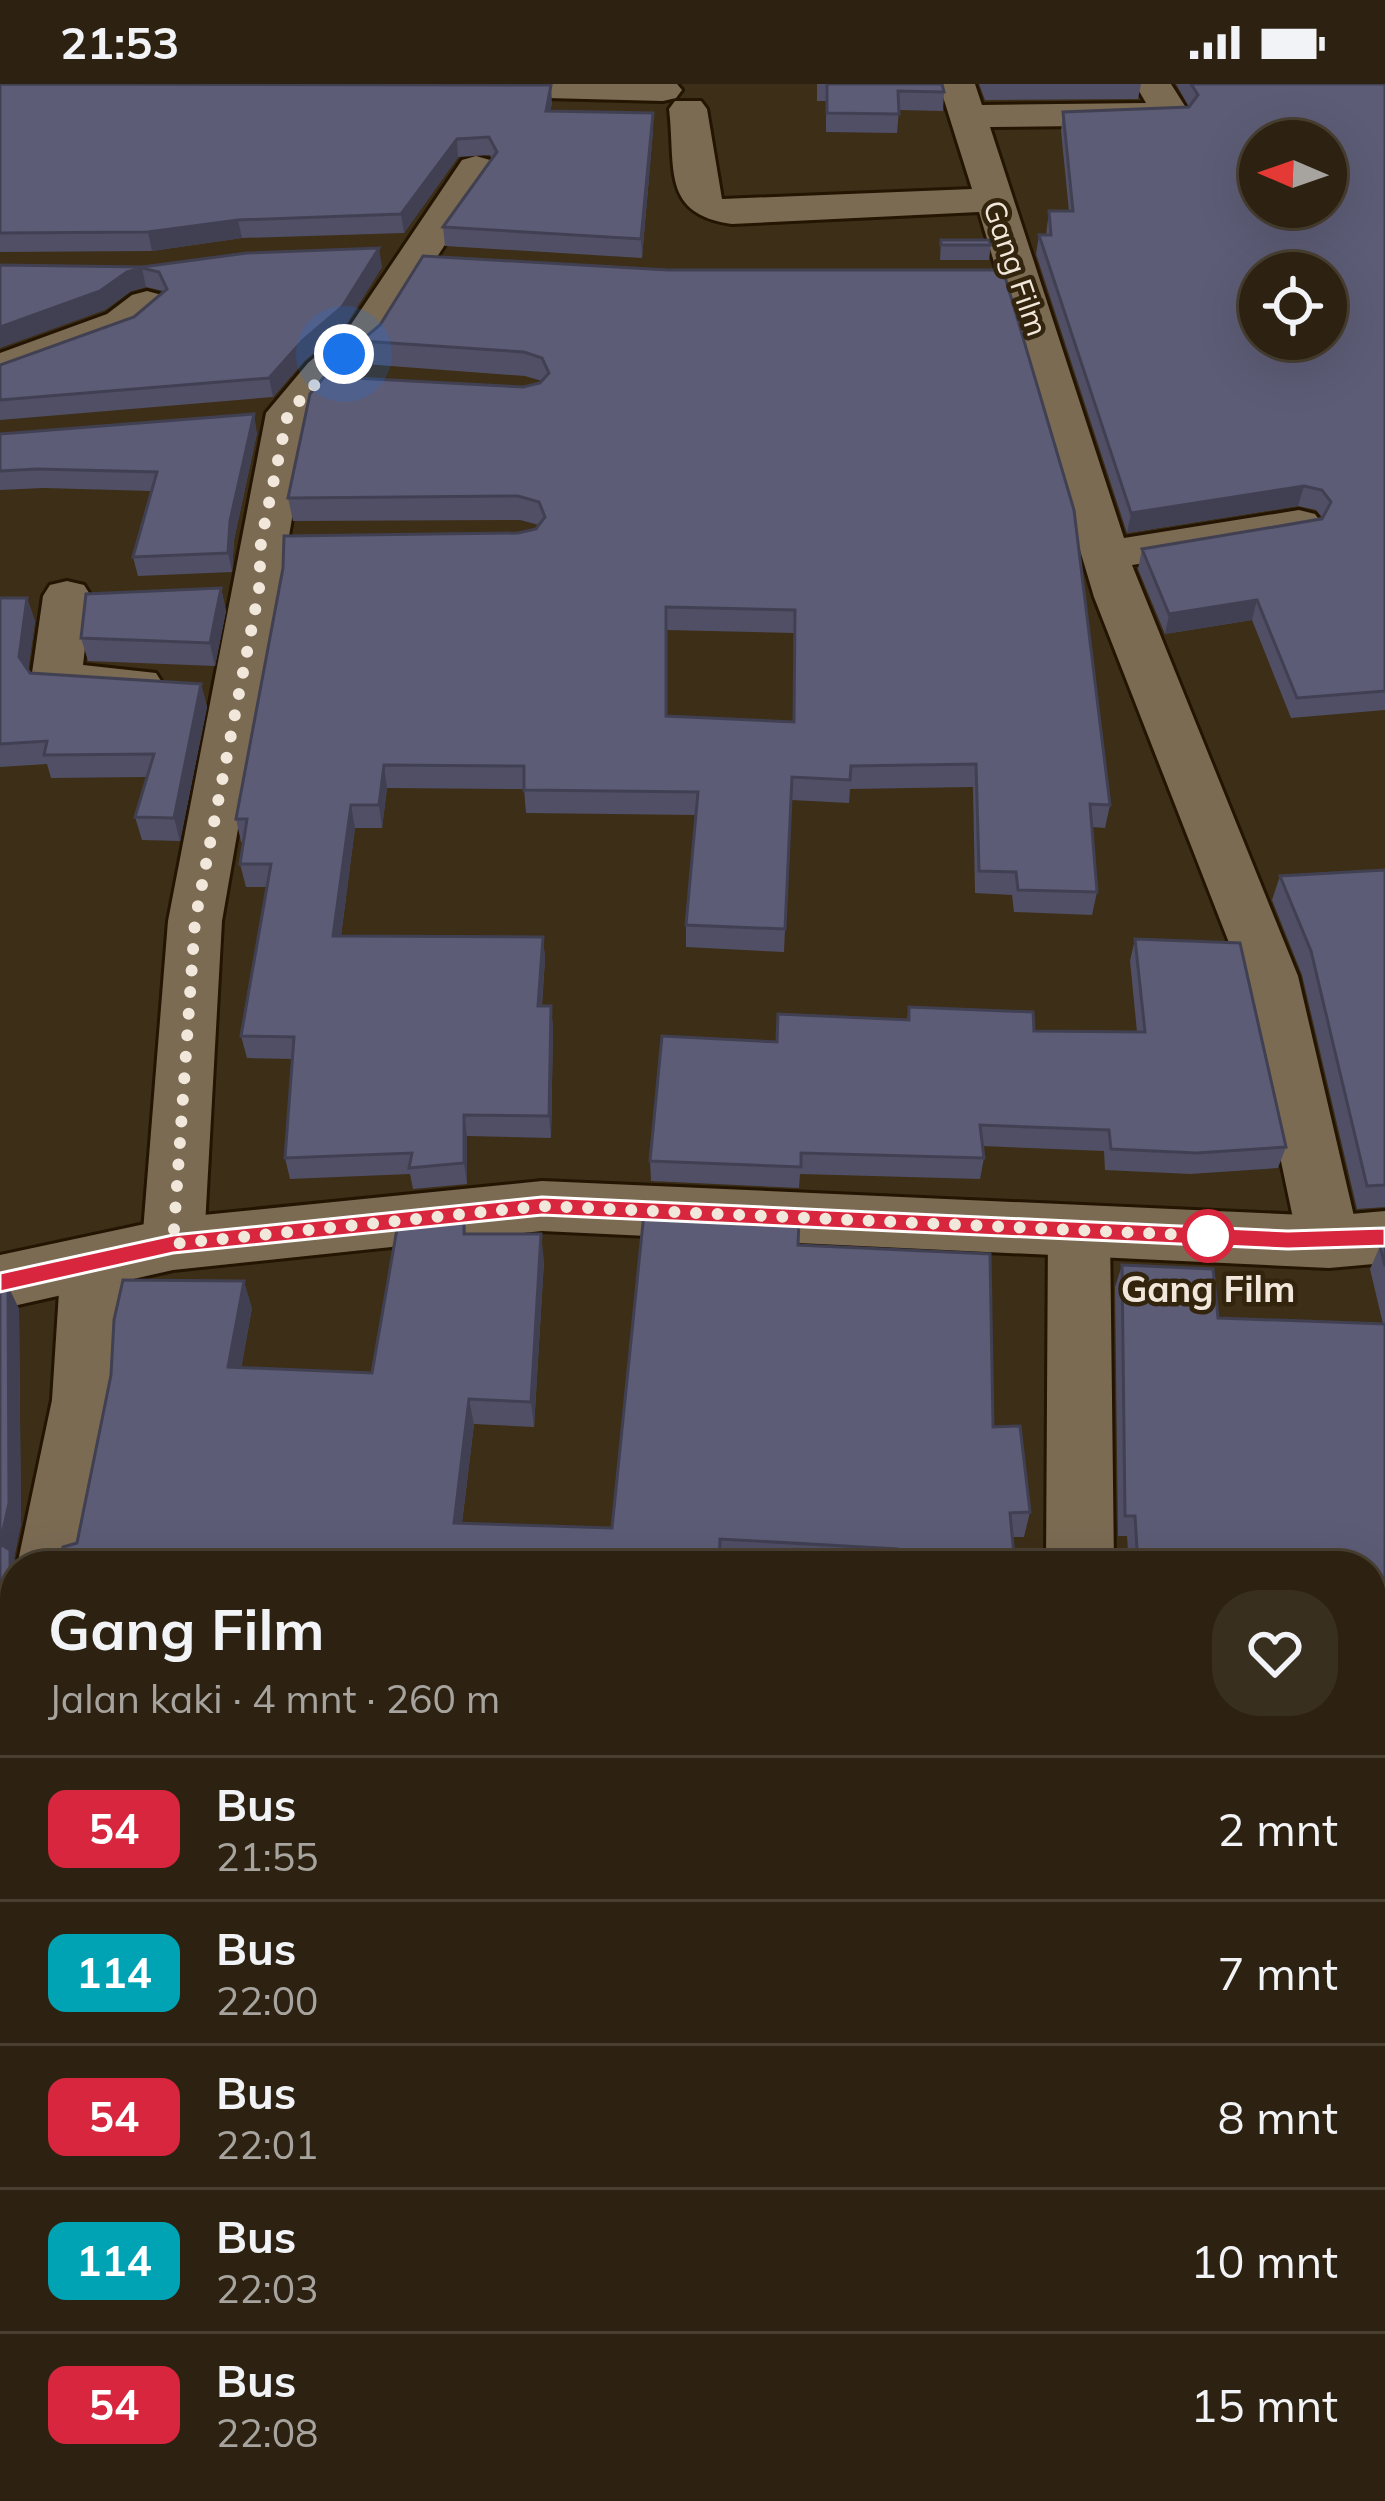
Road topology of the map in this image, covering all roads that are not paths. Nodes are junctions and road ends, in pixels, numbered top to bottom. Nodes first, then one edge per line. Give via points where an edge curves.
1 (424, 84) edge
2 (1153, 84) edge
3 (961, 100) edge
4 (476, 168) dead end
5 (993, 200) junction
6 (146, 280) edge
7 (0, 368) edge
8 (323, 372) junction
9 (382, 386) edge
10 (1299, 524) edge
11 (1105, 556) junction
12 (66, 597) dead end
13 (238, 688) junction
14 (1079, 1231) junction
15 (1357, 1239) edge
16 (173, 1244) junction
17 (92, 1261) junction
18 (0, 1282) edge
19 (54, 1551) edge
20 (1080, 1551) edge

1 - 5 street via 675,100 699,198 710,209
2 - 3 street via 1171,114
3 - 5 street, Gang Film
4 - 8 street via 364,337
5 - 11 street, Gang Film via 997,276
6 - 7 street via 122,323
8 - 9 street
8 - 13 street via 266,415 284,540 238,591
10 - 11 street
11 - 15 street, Gang Film via 1270,976
12 - 13 street via 56,680
13 - 16 street via 195,921
14 - 15 main road
14 - 16 main road via 542,1206
14 - 20 street
16 - 17 main road
17 - 18 main road
17 - 19 street via 85,1400

